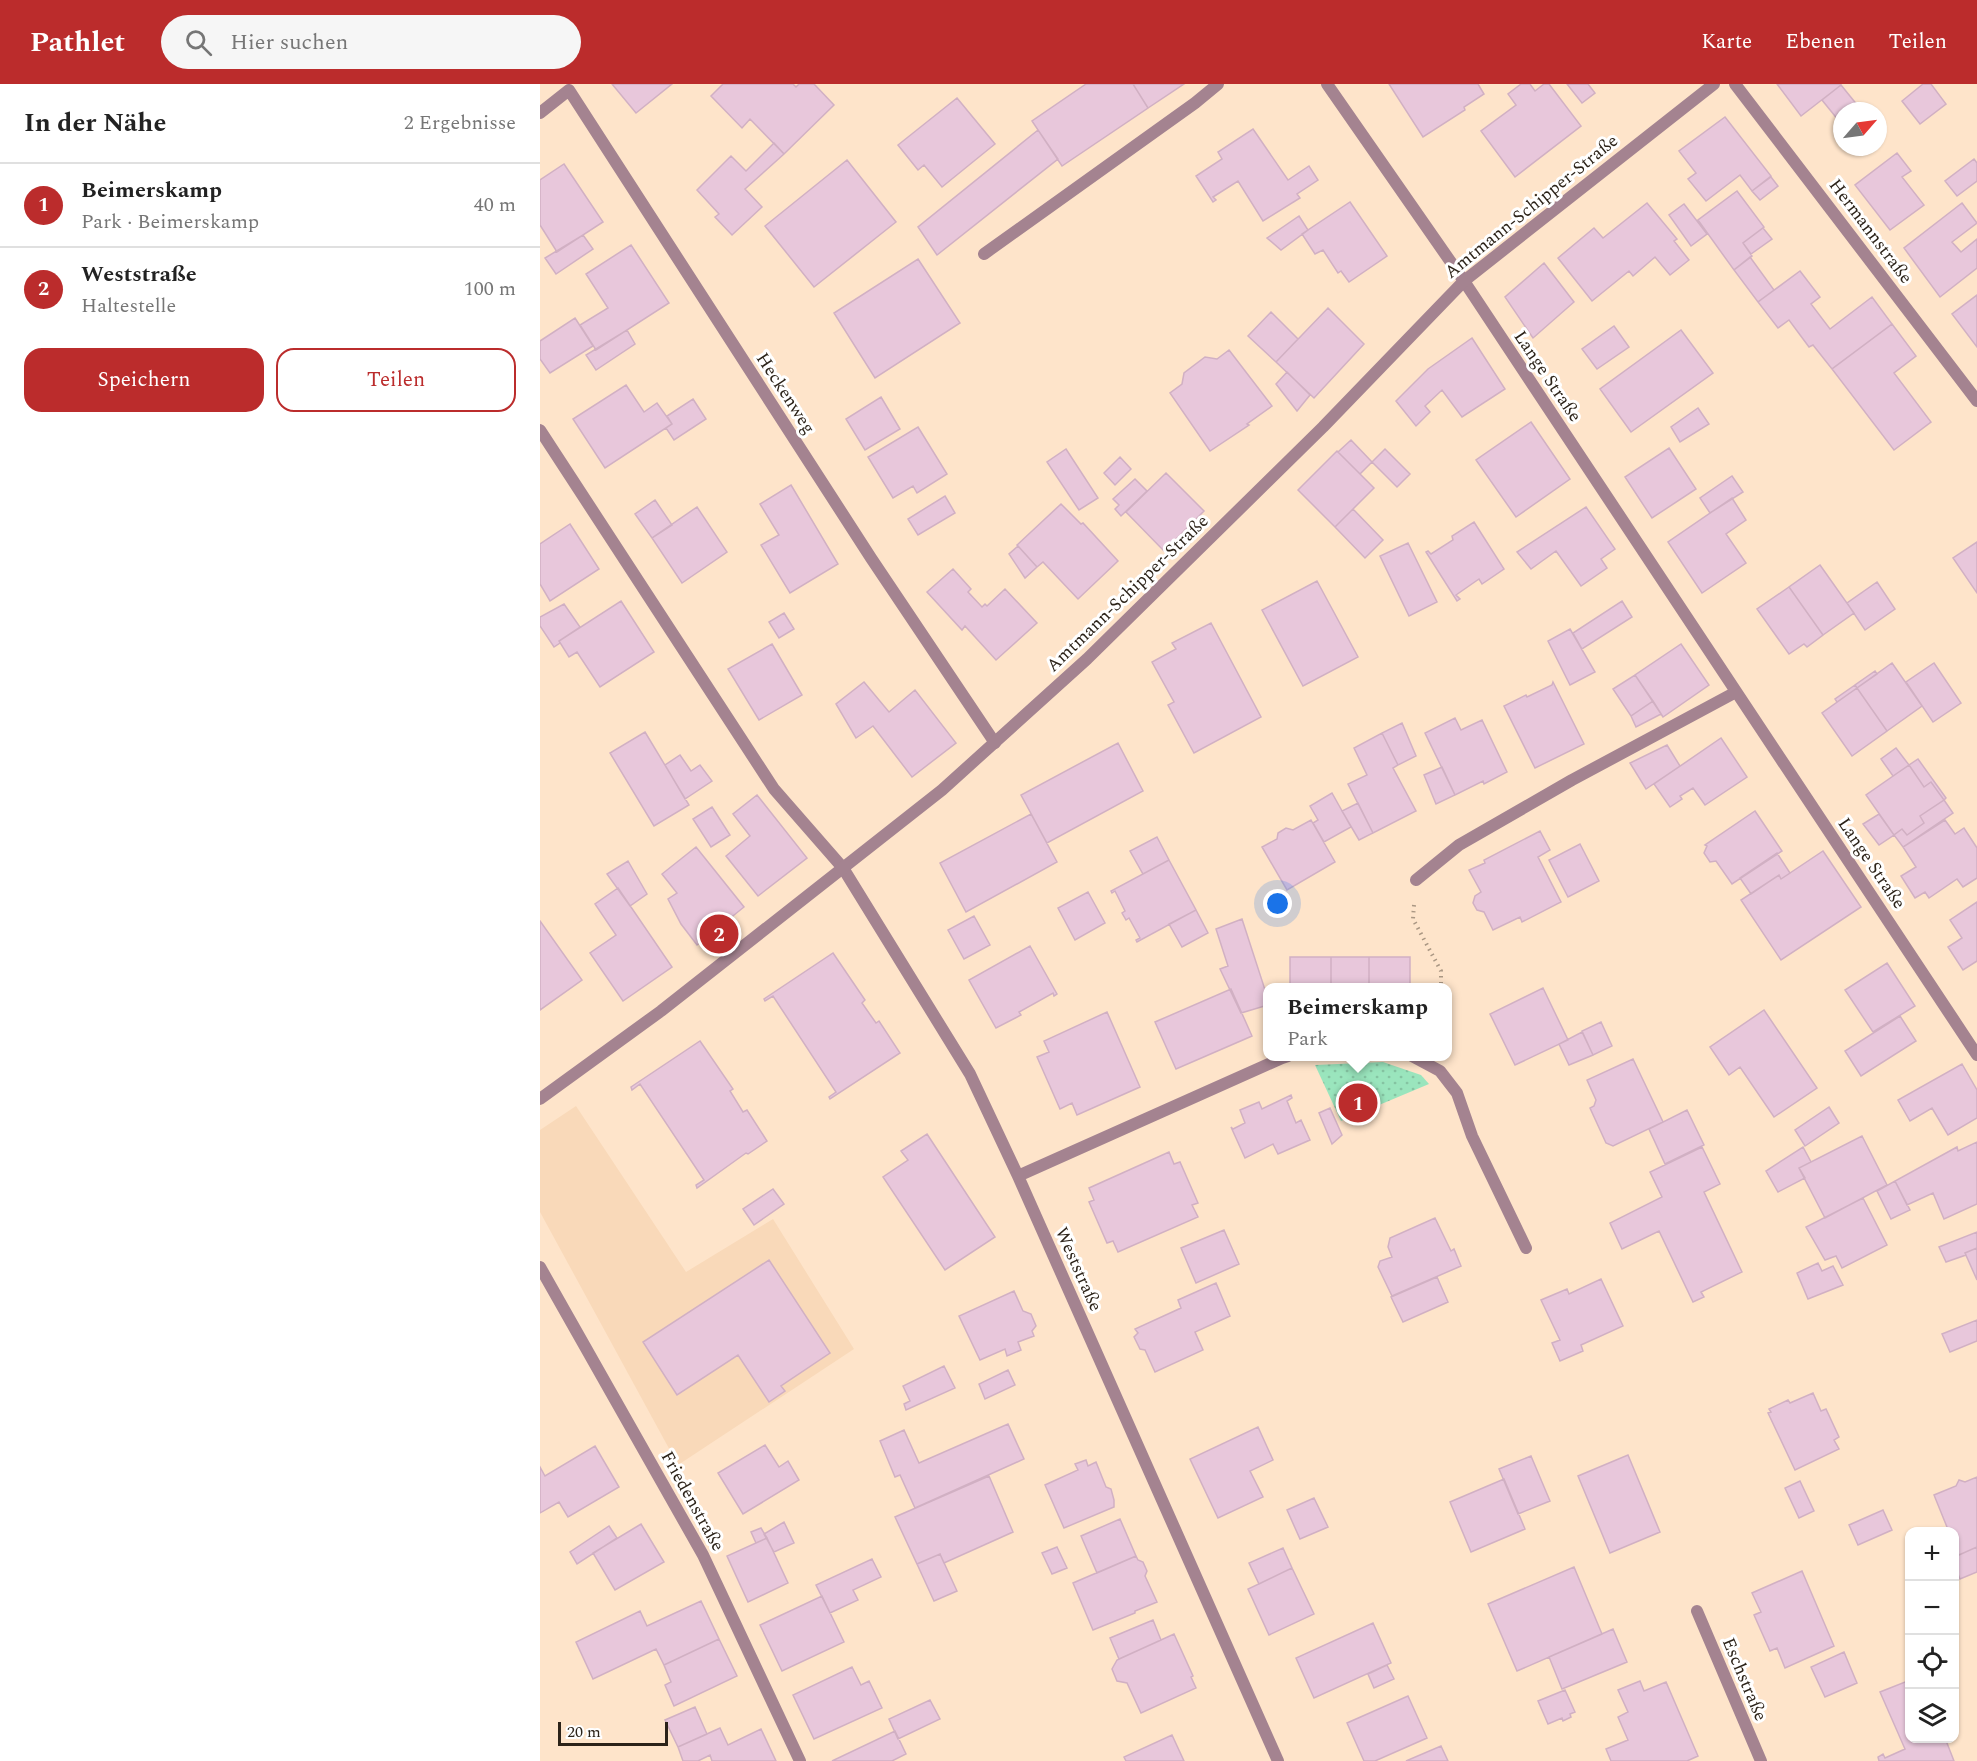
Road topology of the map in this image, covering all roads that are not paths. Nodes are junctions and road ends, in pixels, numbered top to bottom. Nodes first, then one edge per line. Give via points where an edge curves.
1 (1218, 84) edge
2 (1327, 84) edge
3 (1714, 84) edge
4 (1736, 84) edge
5 (568, 87) edge
6 (540, 113) edge
7 (984, 254) dead end
8 (1464, 281) junction
9 (1977, 401) edge
10 (540, 430) edge
11 (1736, 692) junction
12 (995, 743) junction
13 (843, 868) junction
14 (1416, 880) road end
15 (1977, 1055) edge
16 (1275, 1061) edge
17 (1421, 1061) edge
18 (540, 1098) edge
19 (1018, 1176) junction
20 (1526, 1248) dead end
21 (540, 1267) edge
22 (1697, 1611) dead end
23 (800, 1761) edge
24 (1278, 1761) edge
25 (1761, 1761) edge

1 - 7 street
2 - 8 street, Lange Straße
3 - 8 street, Amtmann-Schipper-Straße
4 - 9 street, Hermannstraße
5 - 6 street, Heckenweg
5 - 12 street, Heckenweg via 871,558
8 - 11 street, Lange Straße
8 - 12 street, Amtmann-Schipper-Straße via 1315,435
10 - 13 street, Weststraße via 774,789
11 - 14 street via 1459,845
11 - 15 street, Lange Straße
12 - 13 street, Amtmann-Schipper-Straße
13 - 18 street, Amtmann-Schipper-Straße via 661,1011
13 - 19 street, Weststraße via 970,1074
16 - 19 street
17 - 20 street via 1440,1071 1457,1094 1472,1137
19 - 24 street, Weststraße
21 - 23 street, Friedenstraße via 703,1555
22 - 25 street, Eschstraße

